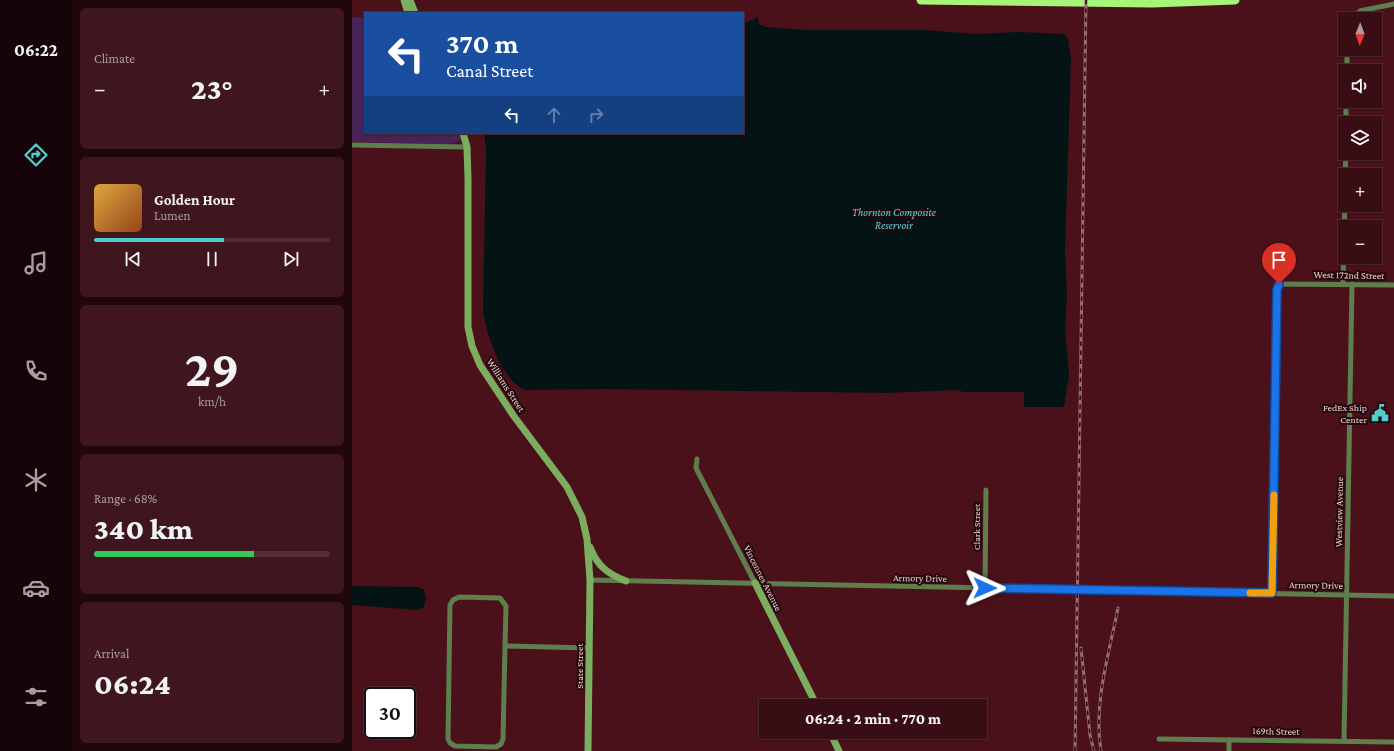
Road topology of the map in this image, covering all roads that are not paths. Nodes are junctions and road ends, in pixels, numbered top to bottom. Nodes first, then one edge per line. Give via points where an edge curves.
1 (404, 0) edge
2 (410, 0) edge
3 (921, 0) edge
4 (1235, 0) edge
5 (1394, 4) edge
6 (411, 12) edge
7 (1359, 12) edge
8 (463, 134) edge
9 (352, 145) edge
10 (467, 147) junction
11 (1345, 212) edge
12 (1344, 284) junction
13 (1352, 284) junction
14 (1394, 285) edge
15 (697, 459) dead end
16 (986, 490) dead end
17 (587, 540) junction
18 (590, 580) junction
19 (626, 581) junction
20 (755, 583) junction
21 (985, 588) junction
22 (1272, 593) junction
23 (1347, 595) junction
24 (1394, 596) edge
25 (505, 646) junction
26 (589, 648) junction
27 (813, 699) edge
28 (1158, 738) dead end
29 (833, 739) edge
30 (1229, 740) junction
31 (1344, 741) junction
32 (1394, 742) edge
33 (588, 751) edge
34 (839, 751) edge
35 (1229, 751) edge

1 - 6 street
2 - 6 street
3 - 4 highway via 1152,3
5 - 7 street
8 - 10 street, Williams Street
9 - 10 street
10 - 17 street, Williams Street via 466,297 472,346 480,365 567,487 582,517
11 - 12 street
12 - 13 street, West 172nd Street
12 - 22 street, West 172nd Street via 1279,284 1277,290
13 - 14 street, West 172nd Street
13 - 23 street, Westview Avenue
15 - 20 street, Vincennes Avenue via 696,468
16 - 21 street, Clark Street
17 - 18 street, Williams Street
17 - 19 street via 597,563 605,572
18 - 19 street, Armory Drive
18 - 26 street, State Street
19 - 20 street, Armory Drive
20 - 21 street, Armory Drive
20 - 27 street, Vincennes Avenue
21 - 22 street, Armory Drive
22 - 23 street, Armory Drive
23 - 24 street, Armory Drive
23 - 31 street, Westview Avenue
25 - 25 street via 506,606 500,598 459,597 453,600 450,605 448,739 455,746 496,747 501,744
25 - 26 street
26 - 33 street, State Street
28 - 30 street, 169th Street
29 - 34 street
30 - 31 street, 169th Street
30 - 35 street
31 - 32 street, 169th Street

